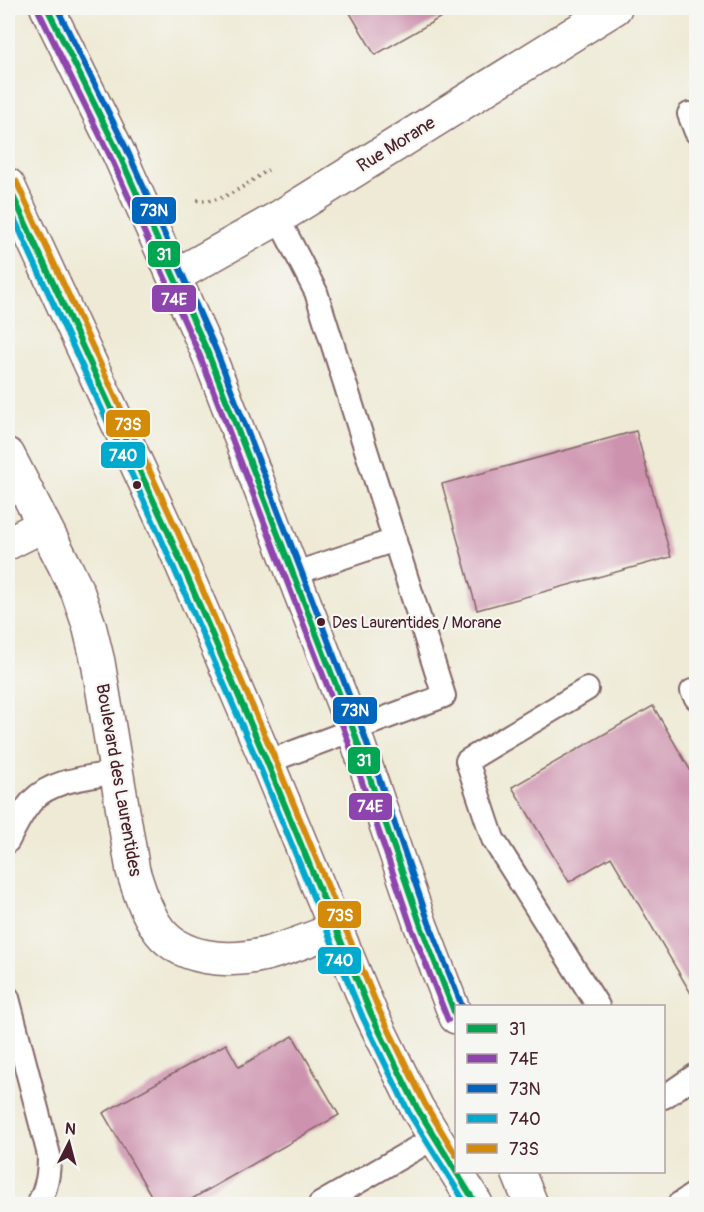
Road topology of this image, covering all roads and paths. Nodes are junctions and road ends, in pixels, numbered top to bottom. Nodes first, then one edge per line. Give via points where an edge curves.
1 (47, 8) edge
2 (615, 8) edge
3 (268, 170) dead end
4 (8, 185) edge
5 (197, 200) dead end
6 (278, 218) junction
7 (176, 276) junction
8 (8, 455) edge
9 (44, 525) junction
10 (395, 540) junction
11 (8, 543) edge
12 (292, 574) junction
13 (587, 689) dead end
14 (353, 729) junction
15 (267, 762) junction
16 (117, 772) junction
17 (8, 841) edge
18 (336, 929) junction
19 (8, 998) edge
20 (597, 1005) edge
21 (455, 1014) edge
22 (696, 1075) edge
23 (665, 1096) edge
24 (446, 1149) edge
25 (455, 1166) edge
26 (459, 1173) edge
27 (518, 1173) edge
28 (696, 1193) edge
29 (38, 1204) edge
30 (320, 1204) edge
31 (476, 1204) edge
32 (531, 1204) edge
33 (679, 1204) edge

1 - 7 main road
2 - 6 main road, Rue Morane
3 - 5 path via 222,198
4 - 15 main road via 168,532
6 - 7 main road, Rue Morane
6 - 10 lane via 316,292
7 - 12 main road
8 - 9 main road, Boulevard des Laurentides
9 - 11 main road
9 - 16 main road, Boulevard des Laurentides via 78,593 89,625
10 - 12 lane
10 - 14 lane via 444,696
12 - 14 main road
13 - 20 lane via 467,761 493,839
14 - 15 lane
14 - 21 main road
15 - 18 main road
16 - 17 lane via 45,790 20,816
16 - 18 main road, Boulevard des Laurentides via 133,871 157,928 173,943 190,954 240,957 265,954
18 - 24 main road via 371,1014 417,1108
19 - 29 lane via 49,1155 45,1193
22 - 23 lane
24 - 25 main road
24 - 30 lane
26 - 31 main road
27 - 32 main road
28 - 33 lane

